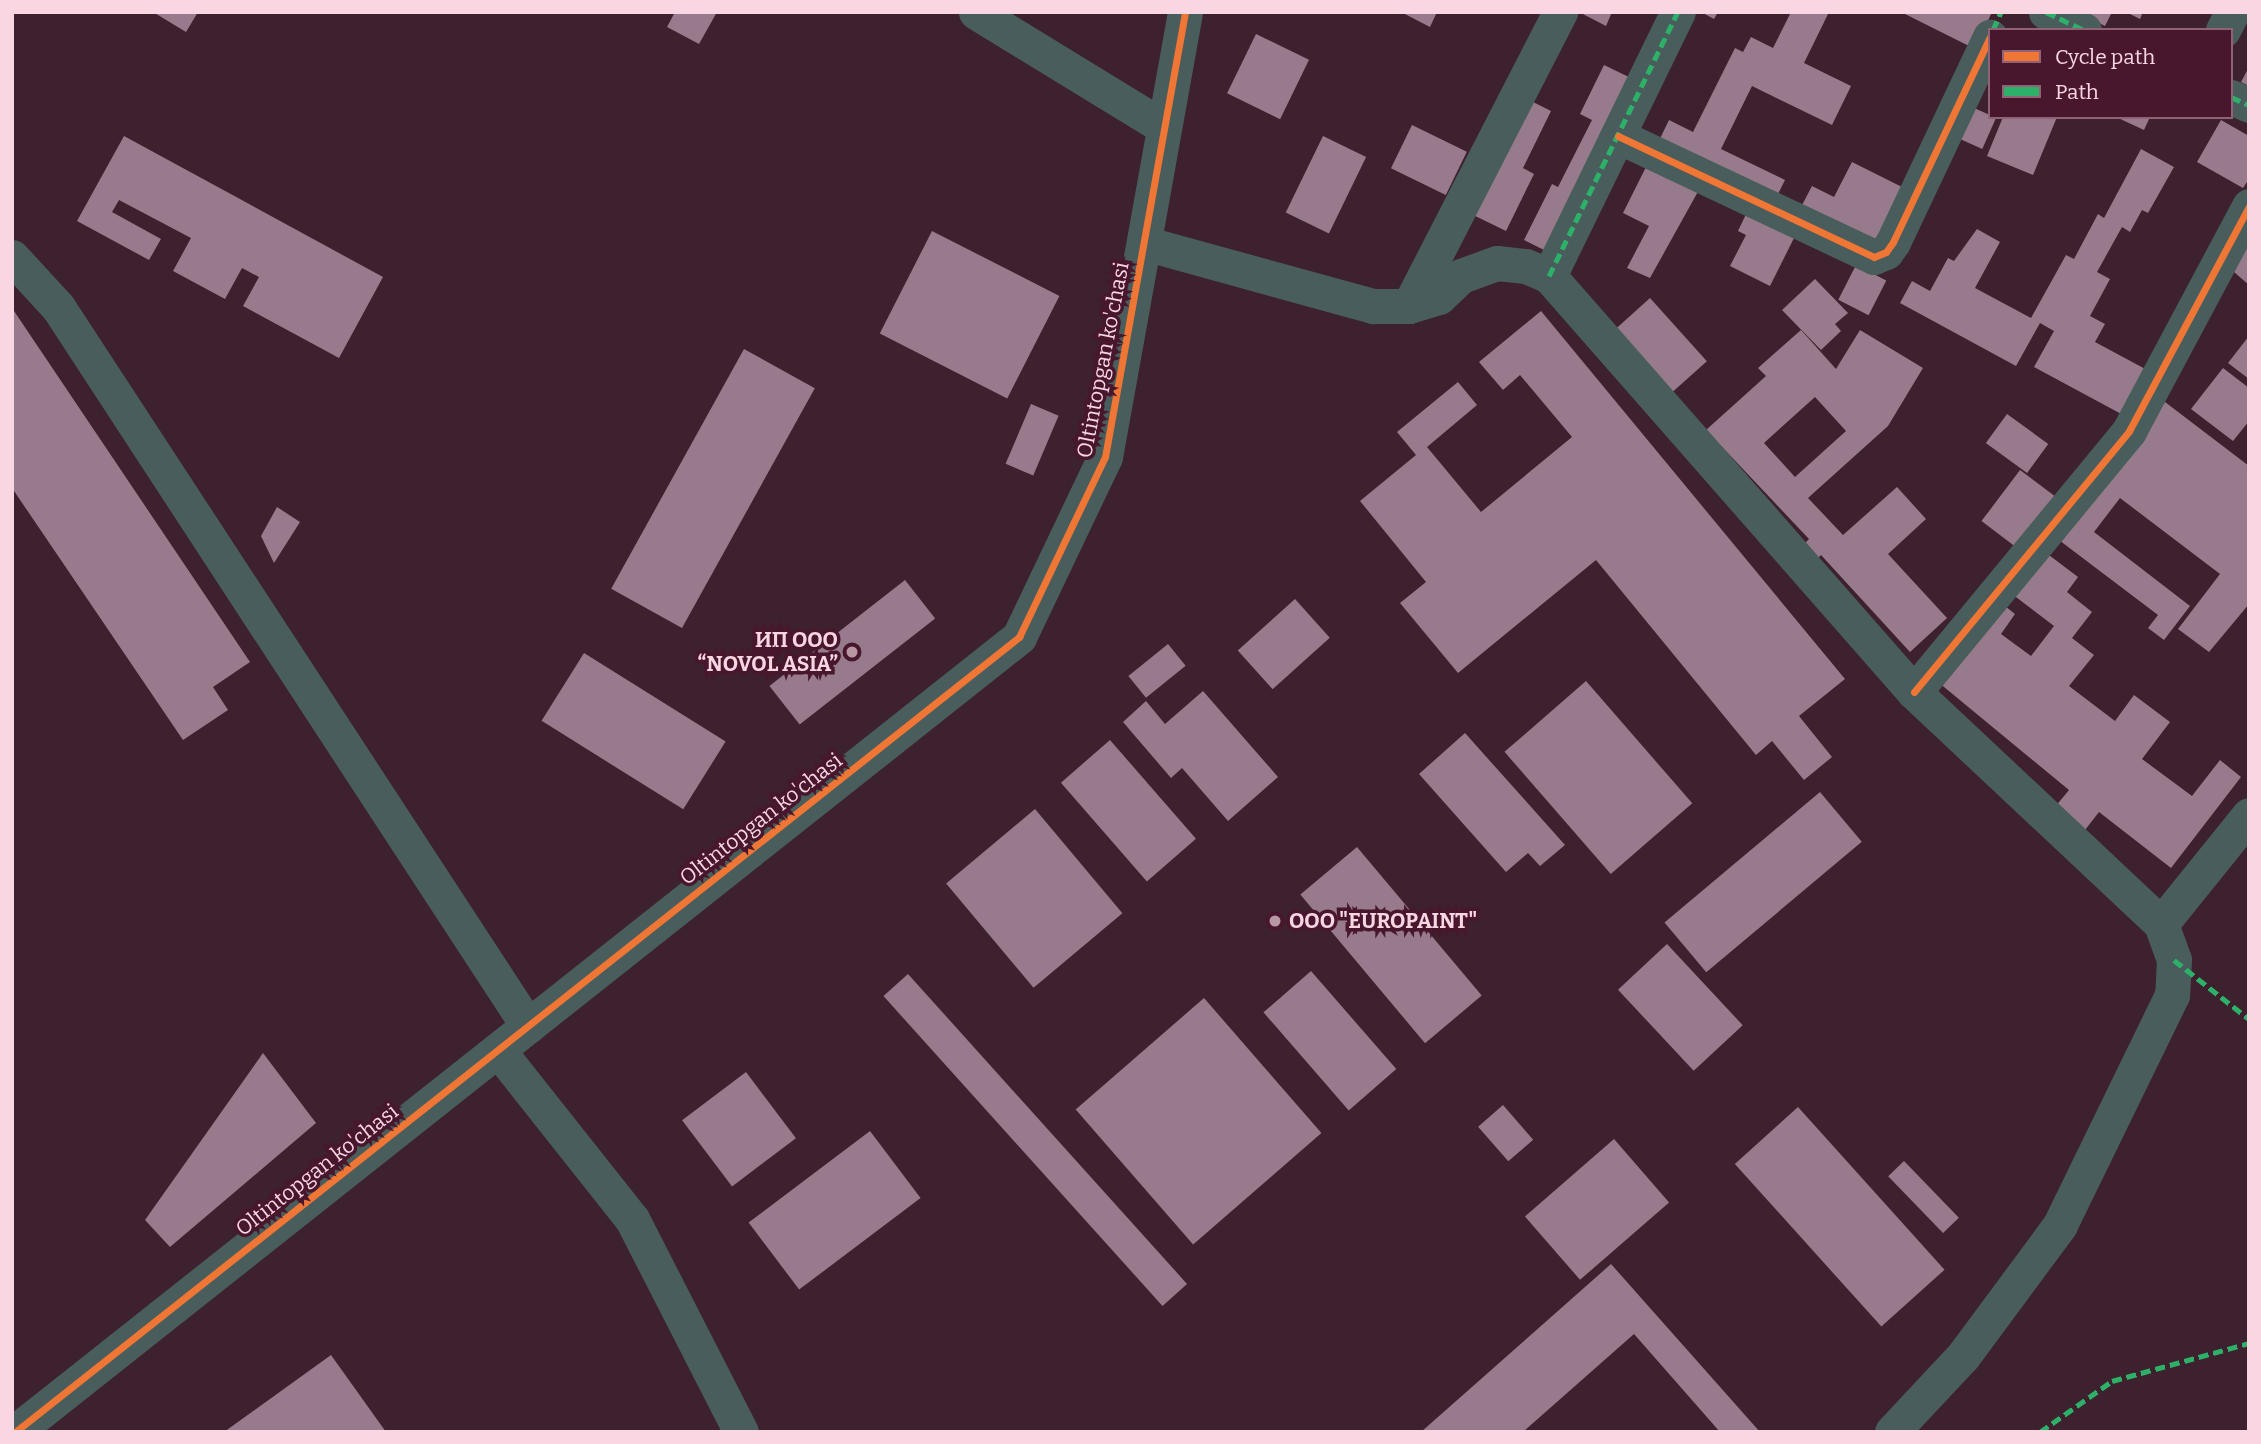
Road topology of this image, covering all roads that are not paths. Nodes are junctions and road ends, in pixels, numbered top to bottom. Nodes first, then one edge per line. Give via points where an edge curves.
1 (975, 12) edge
2 (1185, 12) edge
3 (1560, 12) edge
4 (1678, 12) edge
5 (2001, 12) edge
6 (2046, 12) edge
7 (2232, 12) edge
8 (1994, 28) edge
9 (2080, 28) edge
10 (2224, 28) edge
11 (1988, 41) edge
12 (2233, 98) edge
13 (2249, 105) edge
14 (1164, 128) junction
15 (1618, 136) junction
16 (2249, 206) edge
17 (1144, 243) junction
18 (12, 257) edge
19 (1549, 276) junction
20 (1409, 306) junction
21 (1914, 692) junction
22 (2249, 815) edge
23 (2161, 924) junction
24 (528, 1026) junction
25 (498, 1049) junction
26 (15, 1432) edge
27 (741, 1432) edge
28 (1892, 1432) edge

1 - 14 street
2 - 14 street, Oltintopgan ko'chasi
3 - 20 street
4 - 15 street
5 - 8 street
6 - 9 street
7 - 10 street
11 - 15 street via 1893,242 1886,252 1874,257
12 - 13 street
14 - 17 street, Oltintopgan ko'chasi
15 - 19 street
16 - 21 street via 2129,431
17 - 20 street via 1373,306
17 - 24 street, Oltintopgan ko'chasi via 1105,457 1019,637
18 - 24 street via 58,307
19 - 20 street via 1526,266 1497,263 1461,276 1439,297
19 - 21 street
21 - 23 street
22 - 23 street
23 - 28 street via 2174,960 2172,995 2060,1225 1963,1356
24 - 25 street, Oltintopgan ko'chasi
25 - 26 street, Oltintopgan ko'chasi
25 - 27 street via 632,1219

